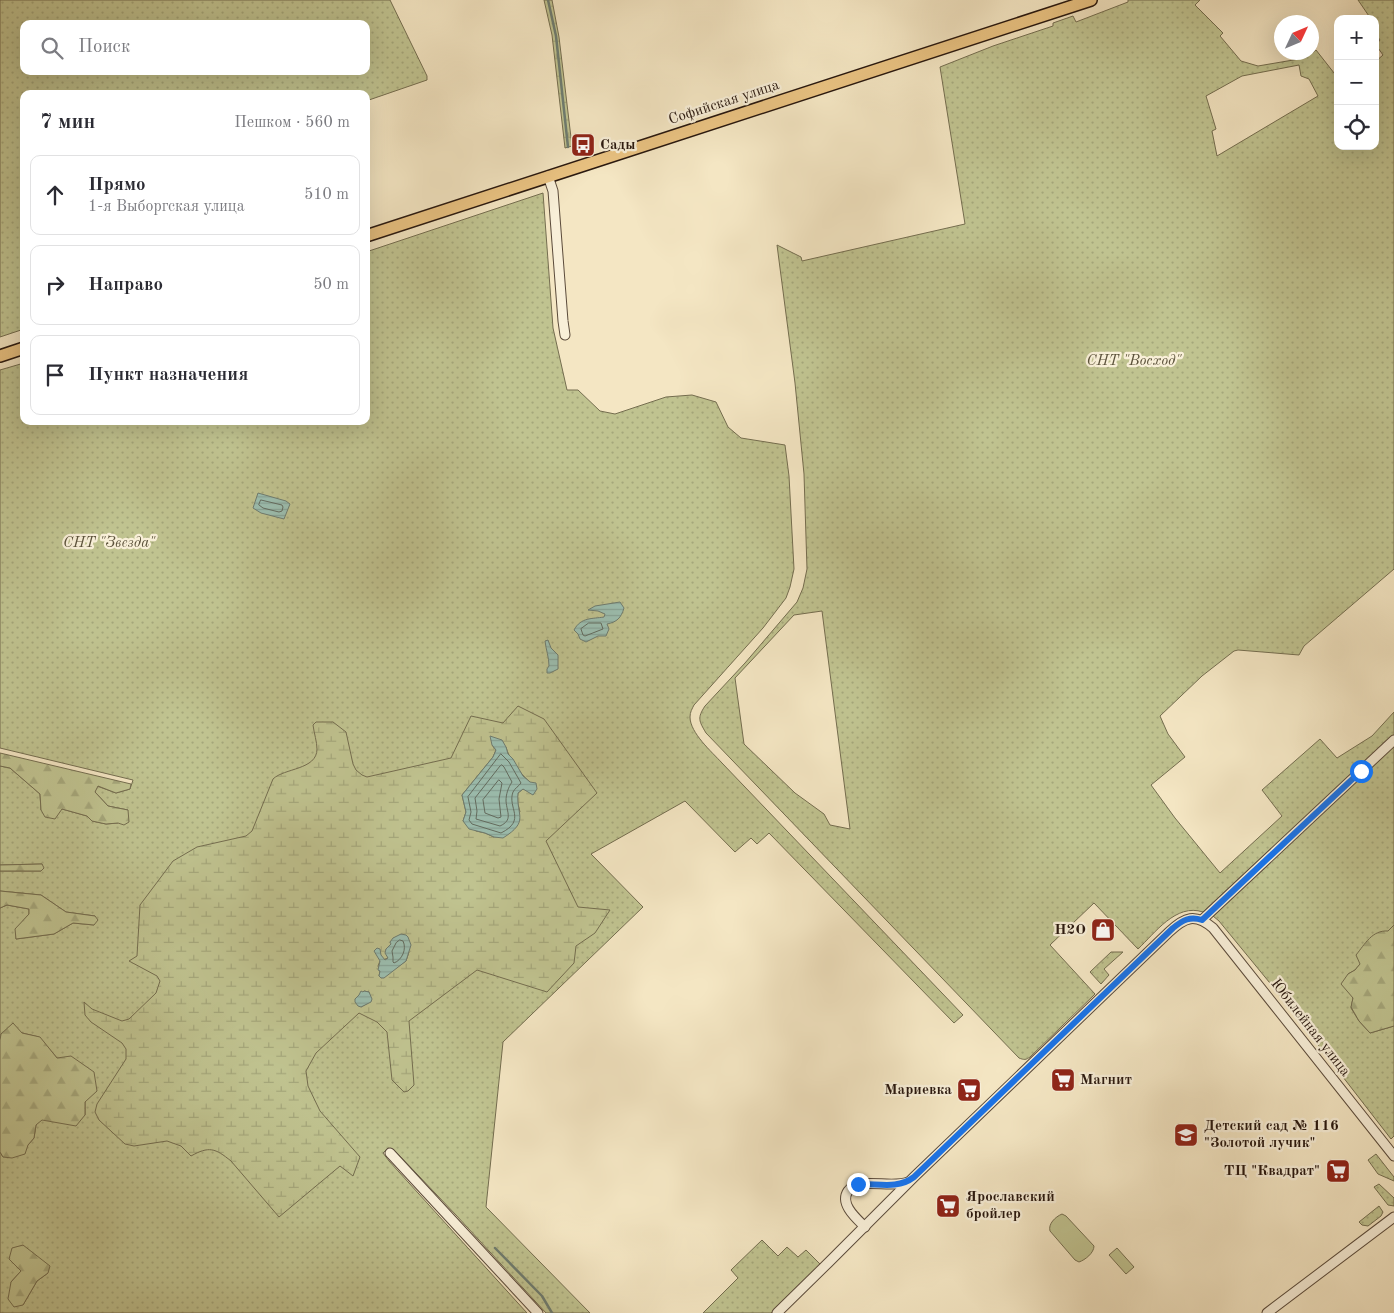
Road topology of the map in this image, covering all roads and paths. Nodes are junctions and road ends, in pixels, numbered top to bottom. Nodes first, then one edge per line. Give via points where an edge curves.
1 (1091, 0) edge
2 (548, 176) junction
3 (370, 235) edge
4 (565, 335) dead end
5 (20, 349) edge
6 (0, 356) edge
7 (1394, 740) edge
8 (1202, 920) junction
9 (390, 1153) dead end
10 (1394, 1156) edge
11 (914, 1177) junction
12 (1394, 1218) edge
13 (866, 1227) junction
14 (538, 1313) edge
15 (777, 1313) edge
16 (1267, 1313) edge

1 - 2 main road, Софийская улица
2 - 3 main road, Софийская улица
2 - 4 street via 553,191
5 - 6 main road
7 - 8 street
8 - 10 street, Юбилейная улица via 1213,928
8 - 11 street via 1185,919 1173,928
9 - 14 street
11 - 13 street
11 - 13 street via 898,1185 858,1184 846,1193 846,1204
12 - 16 street
13 - 15 street

